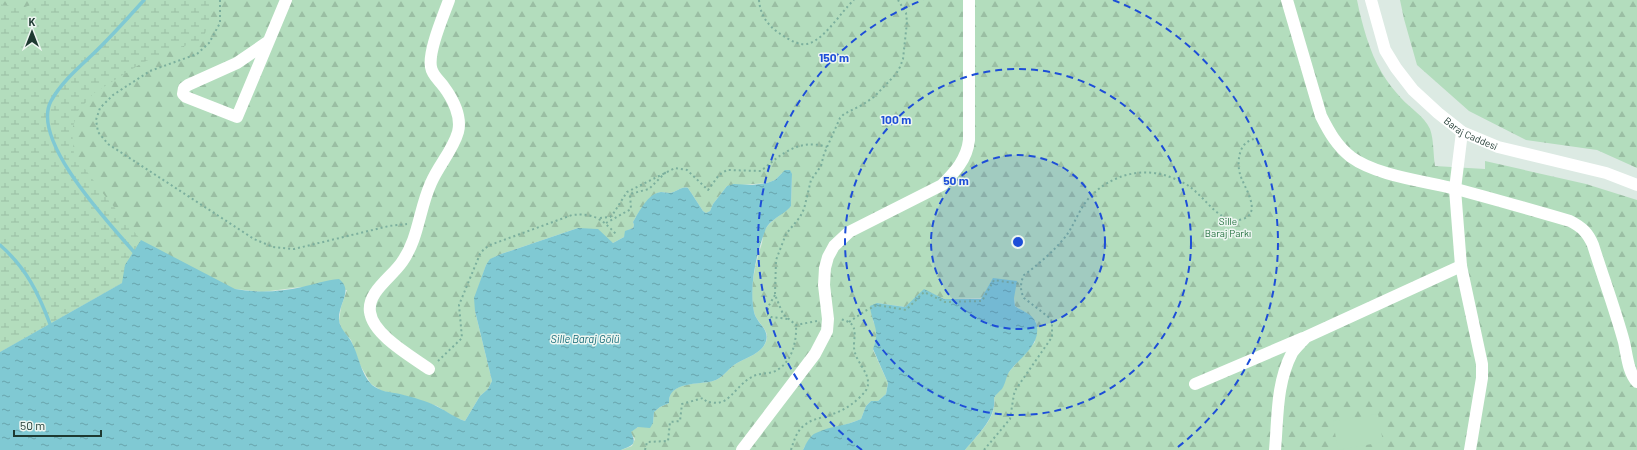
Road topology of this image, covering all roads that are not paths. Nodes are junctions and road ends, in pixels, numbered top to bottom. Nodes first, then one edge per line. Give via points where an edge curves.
1 (286, 0) edge
2 (449, 0) edge
3 (969, 0) edge
4 (1286, 0) edge
5 (1370, 0) edge
6 (269, 41) junction
7 (1462, 132) junction
8 (1637, 185) edge
9 (1455, 189) junction
10 (1461, 266) junction
11 (1306, 337) junction
12 (429, 369) road end
13 (1637, 382) edge
14 (1195, 384) dead end
15 (742, 450) edge
16 (1275, 450) edge
17 (1470, 450) edge

1 - 6 street
2 - 12 street via 430,58 431,68 452,99 457,112 458,132 431,182 415,236 404,261 377,291 371,300 369,310 373,323 382,333
3 - 15 street via 969,140 964,159 942,186 840,238 828,257 825,268 827,331 815,354
4 - 9 street via 1321,116 1339,146 1352,158 1367,166
5 - 7 street, Baraj Caddesi via 1385,50 1396,68 1412,90
6 - 6 street via 237,63 188,84 183,94 237,117
7 - 8 street, Baraj Caddesi via 1498,147 1606,173
7 - 9 street
9 - 10 street
9 - 13 street via 1581,226 1592,246 1624,341 1630,368
10 - 11 street
10 - 17 street via 1482,364
11 - 14 street
11 - 16 street via 1293,353 1280,385

